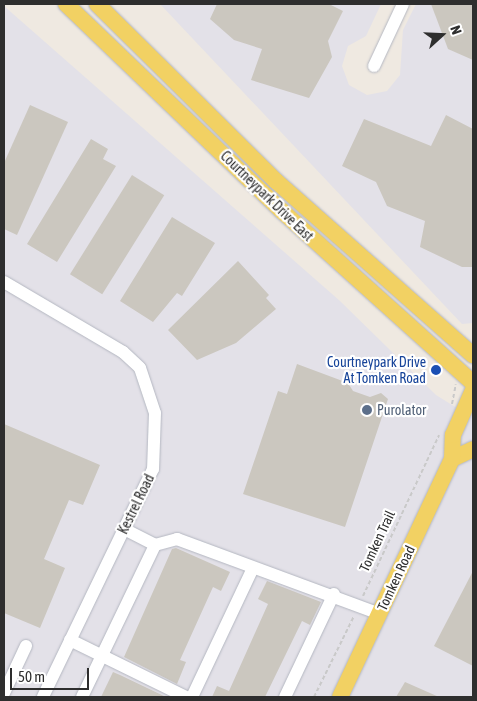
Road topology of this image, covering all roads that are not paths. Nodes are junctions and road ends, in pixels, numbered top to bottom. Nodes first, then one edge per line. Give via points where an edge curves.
1 (66, 4) edge
2 (97, 4) edge
3 (402, 4) edge
4 (374, 66) dead end
5 (4, 282) edge
6 (473, 355) edge
7 (473, 383) edge
8 (473, 390) edge
9 (473, 449) edge
10 (452, 459) junction
11 (124, 529) junction
12 (155, 544) junction
13 (253, 568) junction
14 (334, 594) junction
15 (380, 614) junction
16 (70, 640) junction
17 (26, 646) dead end
18 (102, 655) junction
19 (4, 693) edge
20 (43, 697) edge
21 (82, 697) edge
22 (186, 697) edge
23 (192, 697) edge
24 (285, 697) edge
25 (340, 697) edge

1 - 7 main road, Courtneypark Drive East via 282,211
2 - 6 main road, Courtneypark Drive East via 276,181
3 - 4 street
5 - 11 street, Kestrel Road via 123,352 140,368 155,413 157,441 153,468
8 - 10 main road, Tomken Road via 453,435
9 - 10 main road
10 - 15 main road, Tomken Road
11 - 12 street
11 - 16 street, Kestrel Road
12 - 13 street via 178,540
12 - 18 street
13 - 14 street
13 - 23 street
14 - 15 street
14 - 24 street
15 - 25 main road, Tomken Road
16 - 18 street
16 - 20 street, Kestrel Road
17 - 19 street
18 - 21 street
18 - 22 street

